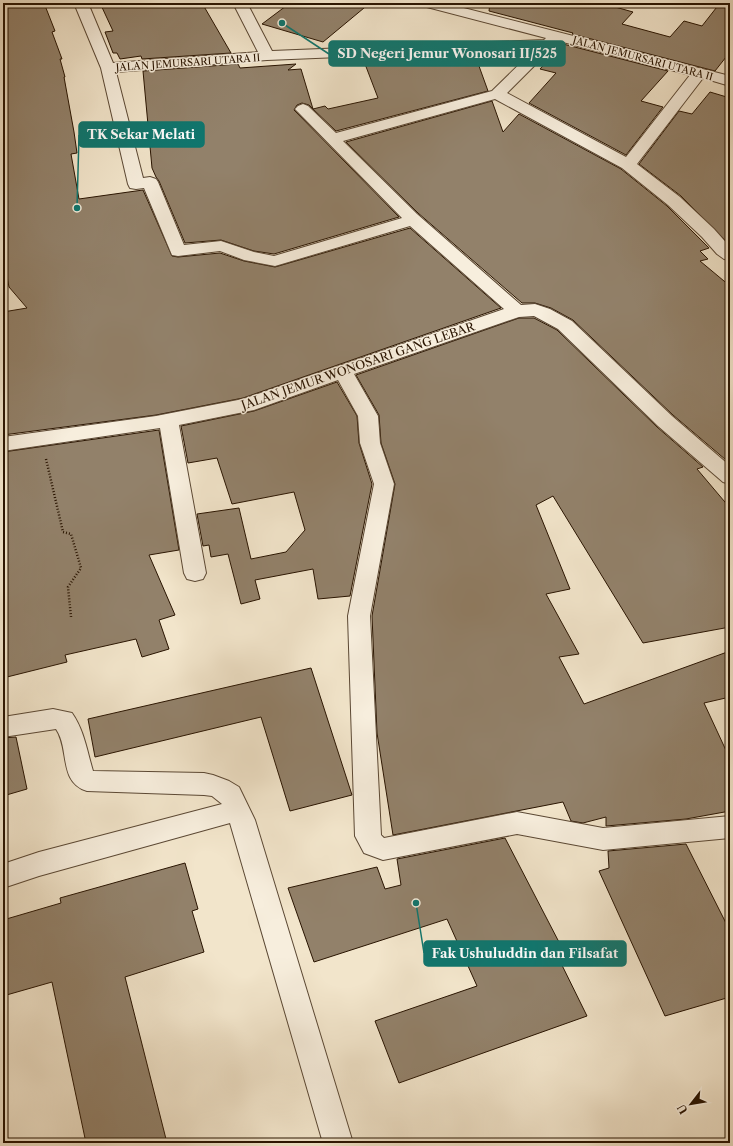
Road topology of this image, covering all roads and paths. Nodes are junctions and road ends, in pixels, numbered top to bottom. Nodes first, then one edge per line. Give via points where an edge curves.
1 (81, 3) edge
2 (240, 3) edge
3 (428, 3) edge
4 (553, 40) junction
5 (268, 56) junction
6 (108, 68) junction
7 (699, 73) junction
8 (730, 81) edge
9 (497, 94) junction
10 (303, 109) dead end
11 (332, 139) junction
12 (628, 165) junction
13 (414, 220) junction
14 (730, 255) edge
15 (517, 311) junction
16 (343, 372) junction
17 (168, 419) junction
18 (42, 438) junction
19 (3, 444) edge
20 (730, 477) edge
21 (195, 573) dead end
22 (71, 617) dead end
23 (3, 727) edge
24 (238, 810) junction
25 (730, 827) edge
26 (3, 876) edge
27 (338, 1143) edge

1 - 6 street
2 - 5 street, JALAN JEMURSARI UTARA II
3 - 4 street
4 - 5 street, JALAN JEMURSARI UTARA II
4 - 7 street, JALAN JEMURSARI UTARA II
4 - 9 street
5 - 6 street, JALAN JEMURSARI UTARA II
6 - 13 street via 136,184 150,182 178,251 221,246 275,261
7 - 8 street, JALAN JEMURSARI UTARA II
7 - 12 street
9 - 11 street
9 - 12 street
10 - 11 street
11 - 13 street
12 - 14 street via 674,201
13 - 15 street
15 - 16 street, JALAN JEMUR WONOSARI GANG LEBAR
15 - 20 street, JALAN JEMUR WONOSARI GANG LEBAR via 535,310 565,325 665,421
16 - 17 street, JALAN JEMUR WONOSARI GANG LEBAR via 247,405
16 - 25 street via 368,416 370,443 384,484 359,616 368,836 373,845 383,849 517,823 603,839
17 - 18 street, JALAN JEMUR WONOSARI GANG LEBAR
17 - 21 street
18 - 19 street, JALAN JEMUR WONOSARI GANG LEBAR
18 - 22 path via 63,532 71,534 81,568 68,587
23 - 24 street via 59,718 69,728 82,776 87,781 217,786 232,796
24 - 26 street
24 - 27 street

